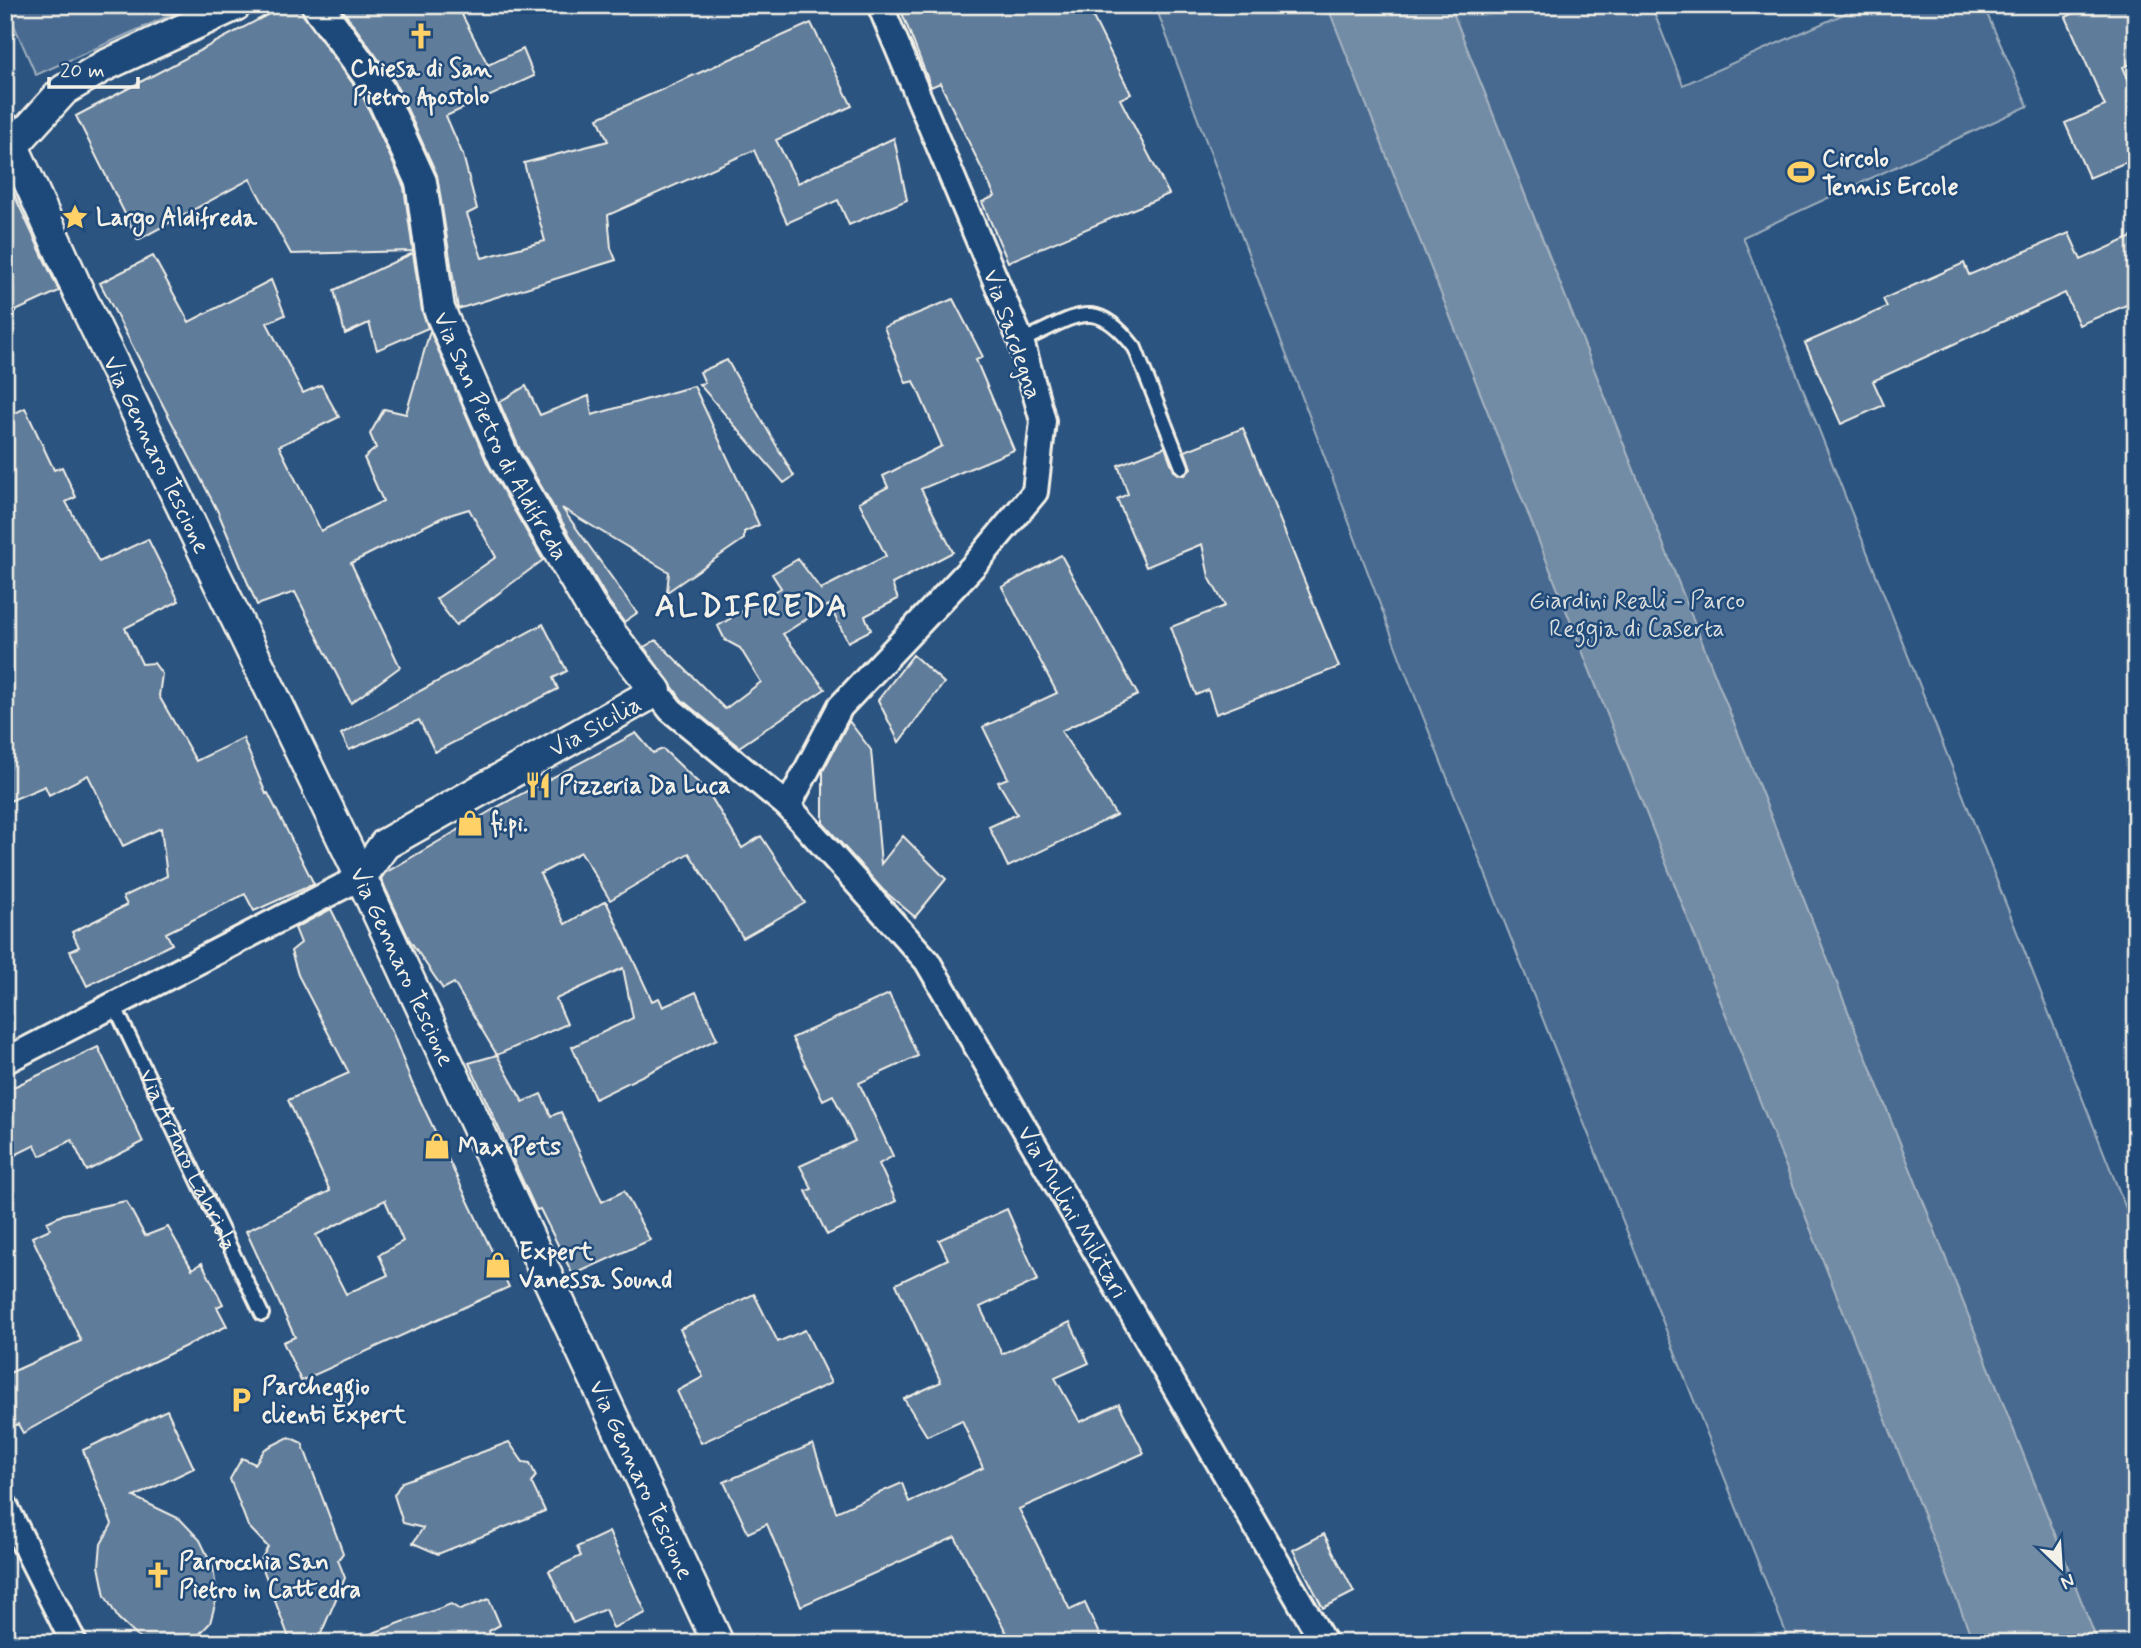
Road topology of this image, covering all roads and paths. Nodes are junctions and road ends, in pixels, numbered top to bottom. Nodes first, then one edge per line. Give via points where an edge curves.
1 (236, 5) edge
2 (317, 5) edge
3 (880, 5) edge
4 (8, 141) edge
5 (1021, 341) junction
6 (1182, 467) dead end
7 (656, 691) junction
8 (788, 806) junction
9 (361, 877) junction
10 (114, 1005) junction
11 (5, 1061) edge
12 (262, 1314) dead end
13 (5, 1506) edge
14 (75, 1643) edge
15 (718, 1643) edge
16 (1324, 1643) edge

1 - 4 street via 104,66 64,90
2 - 7 street, Via San Pietro di Aldifreda via 379,90 421,182 439,309 505,458 594,612
3 - 5 street, Via Sardegna
4 - 9 street, Via Gennaro Tescione
5 - 6 lane via 1086,314 1101,315 1124,333 1135,348
5 - 8 street, Via Sardegna via 1043,421 1035,492 975,564 840,707
7 - 8 street, Via San Pietro di Aldifreda via 671,710
7 - 9 street, Via Sicilia via 385,845
8 - 16 street, Via Mulini Militari via 928,961
9 - 10 street
9 - 15 street, Via Gennaro Tescione
10 - 11 street
10 - 12 lane, Via Arturo Labriola
13 - 14 street

